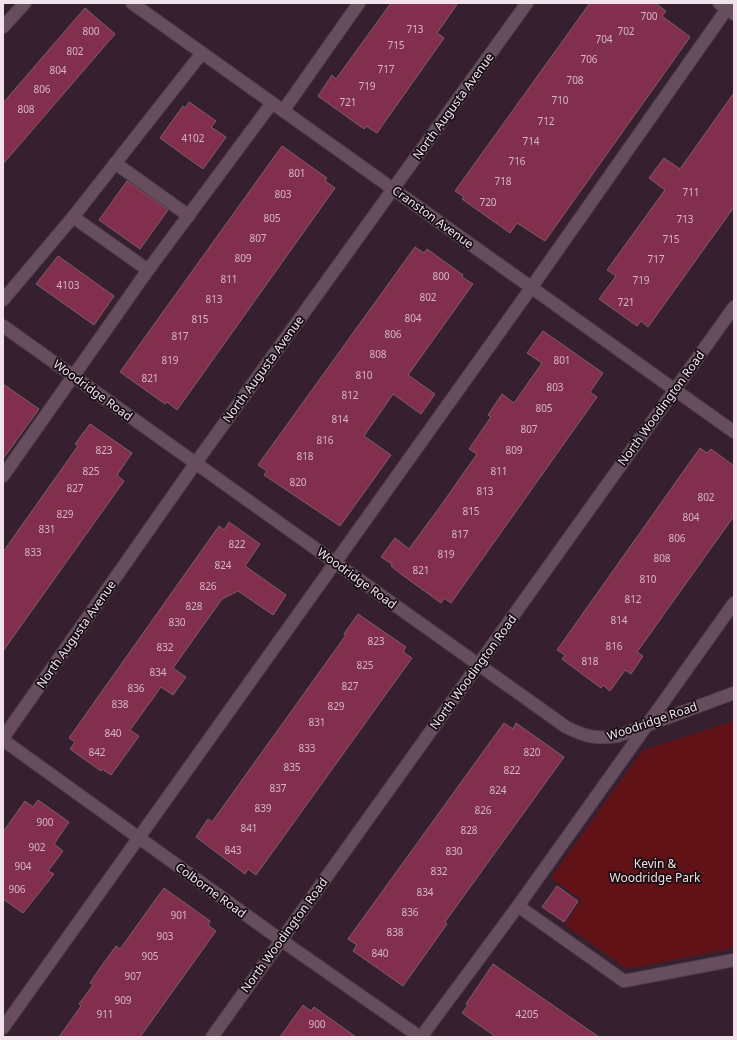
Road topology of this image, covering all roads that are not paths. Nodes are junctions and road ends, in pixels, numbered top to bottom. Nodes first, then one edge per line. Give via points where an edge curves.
1 (26, 3) edge
2 (132, 3) edge
3 (359, 3) edge
4 (527, 3) edge
5 (727, 7) edge
6 (3, 27) edge
7 (202, 53) junction
8 (272, 103) junction
9 (283, 111) junction
10 (115, 164) junction
11 (393, 189) junction
12 (188, 216) junction
13 (74, 217) junction
14 (148, 270) junction
15 (532, 288) junction
16 (3, 300) edge
17 (734, 307) edge
18 (3, 326) edge
19 (73, 376) junction
20 (675, 390) junction
21 (734, 432) edge
22 (195, 464) junction
23 (3, 476) edge
24 (335, 562) junction
25 (734, 603) edge
26 (478, 666) junction
27 (734, 693) edge
28 (648, 724) junction
29 (3, 739) edge
30 (138, 838) junction
31 (518, 906) junction
32 (281, 940) junction
33 (734, 960) edge
34 (3, 1028) edge
35 (212, 1037) edge
36 (421, 1037) edge

1 - 6 street
2 - 7 street, Cranston Avenue
3 - 9 street
4 - 11 street, North Augusta Avenue
5 - 15 street
7 - 8 street, Cranston Avenue
7 - 10 street
8 - 9 street, Cranston Avenue
8 - 12 street
9 - 11 street, Cranston Avenue
10 - 12 street
10 - 13 street
11 - 15 street, Cranston Avenue
11 - 22 street, North Augusta Avenue
12 - 14 street
13 - 14 street
13 - 16 street
14 - 19 street
15 - 20 street, Cranston Avenue
15 - 24 street
17 - 20 street, North Woodington Road
18 - 19 street, Woodridge Road
19 - 22 street, Woodridge Road
19 - 23 street
20 - 21 street, Cranston Avenue
20 - 26 street, North Woodington Road
22 - 24 street, Woodridge Road
22 - 29 street, North Augusta Avenue
24 - 26 street, Woodridge Road
24 - 30 street
25 - 28 street
26 - 28 street, Woodridge Road via 566,727 584,736 618,736
26 - 32 street, North Woodington Road
27 - 28 street, Woodridge Road
28 - 31 street
29 - 30 street, Colborne Road
30 - 32 street, Colborne Road
30 - 34 street
31 - 33 street via 624,981
31 - 36 street
32 - 35 street, North Woodington Road
32 - 36 street, Colborne Road

